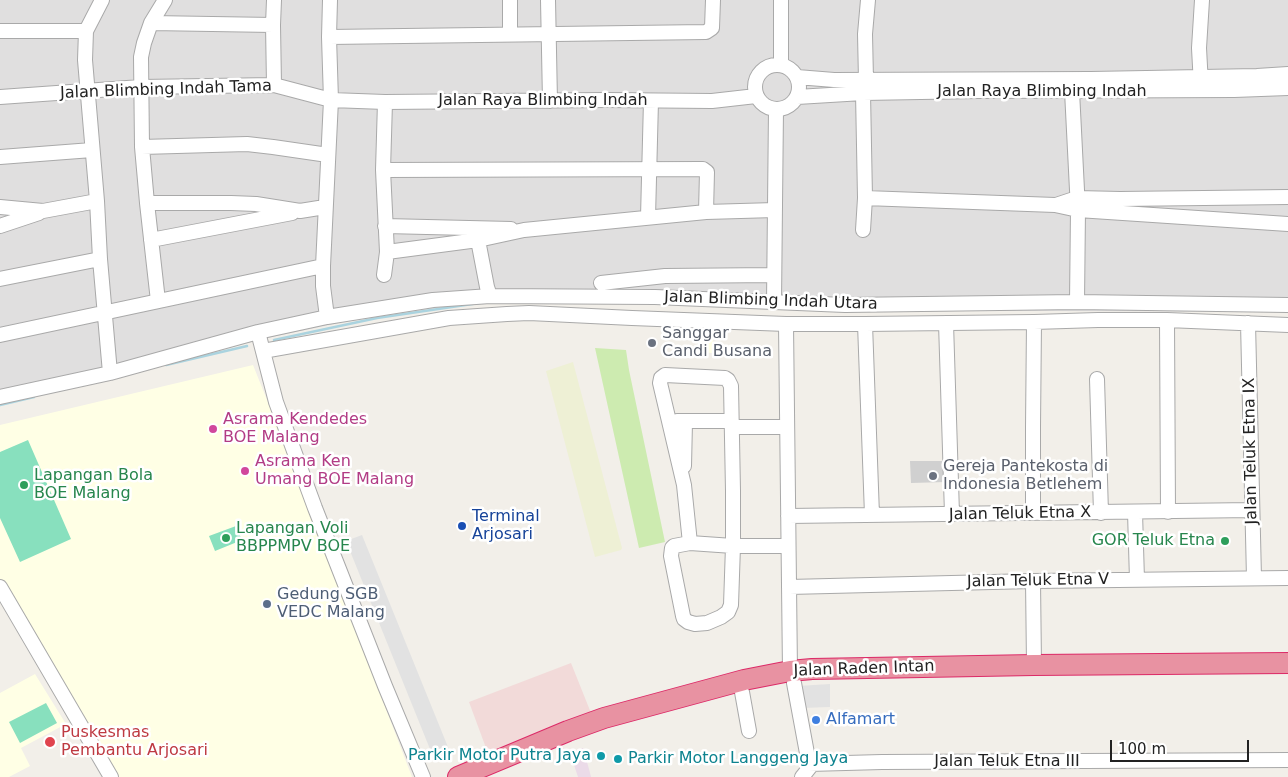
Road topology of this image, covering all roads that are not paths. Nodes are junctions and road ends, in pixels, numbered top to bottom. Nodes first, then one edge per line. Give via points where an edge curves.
1 (102, 0) edge
2 (165, 0) edge
3 (274, 0) edge
4 (330, 0) edge
5 (510, 0) edge
6 (548, 0) edge
7 (713, 0) edge
8 (781, 0) edge
9 (868, 0) edge
10 (1202, 0) edge
11 (151, 23) junction
12 (273, 25) junction
13 (0, 31) edge
14 (86, 31) junction
15 (510, 34) junction
16 (549, 34) junction
17 (329, 37) junction
18 (780, 65) junction
19 (1288, 74) edge
20 (797, 77) junction
21 (1201, 84) junction
22 (274, 85) junction
23 (141, 87) junction
24 (864, 87) junction
25 (1288, 88) edge
26 (88, 91) junction
27 (1072, 91) junction
28 (756, 96) junction
29 (0, 97) edge
30 (797, 97) junction
31 (330, 100) junction
32 (650, 100) junction
33 (550, 101) junction
34 (385, 102) junction
35 (776, 110) junction
36 (142, 147) junction
37 (92, 150) junction
38 (328, 155) junction
39 (0, 157) edge
40 (649, 168) junction
41 (383, 170) junction
42 (1288, 197) edge
43 (865, 198) junction
44 (97, 201) junction
45 (147, 203) junction
46 (1078, 204) junction
47 (0, 207) edge
48 (325, 207) junction
49 (775, 210) junction
50 (43, 211) junction
51 (300, 212) junction
52 (706, 212) junction
53 (648, 217) junction
54 (1288, 224) edge
55 (0, 226) edge
56 (385, 226) junction
57 (524, 230) junction
58 (863, 230) dead end
59 (151, 240) junction
60 (478, 240) junction
61 (386, 252) junction
62 (100, 259) junction
63 (323, 266) junction
64 (384, 275) dead end
65 (773, 275) junction
66 (0, 279) edge
67 (601, 283) dead end
68 (490, 296) junction
69 (158, 301) junction
70 (774, 302) junction
71 (1077, 302) junction
72 (1288, 305) edge
73 (105, 312) junction
74 (327, 317) junction
75 (1167, 320) junction
76 (1034, 322) junction
77 (946, 323) junction
78 (786, 324) junction
79 (865, 324) junction
80 (1248, 324) junction
81 (1288, 325) edge
82 (258, 332) junction
83 (0, 335) edge
84 (263, 351) junction
85 (110, 373) junction
86 (1097, 379) dead end
87 (0, 397) edge
88 (669, 421) junction
89 (685, 422) junction
90 (732, 424) junction
91 (787, 427) junction
92 (684, 486) junction
93 (1252, 510) junction
94 (1033, 512) junction
95 (1135, 512) junction
96 (1168, 512) junction
97 (1101, 513) junction
98 (952, 514) junction
99 (872, 515) junction
100 (788, 516) junction
101 (690, 543) junction
102 (733, 546) junction
103 (788, 546) junction
104 (1254, 578) junction
105 (1288, 578) edge
106 (1137, 580) junction
107 (1033, 581) junction
108 (789, 587) junction
109 (2, 596) edge
110 (1288, 663) edge
111 (1034, 665) junction
112 (1288, 675) edge
113 (792, 677) junction
114 (742, 692) junction
115 (586, 731) junction
116 (750, 731) dead end
117 (1288, 760) edge
118 (808, 771) edge
119 (484, 774) edge
120 (111, 777) edge
121 (423, 777) edge
122 (458, 777) edge

1 - 14 street
2 - 11 street
3 - 12 street
4 - 17 street
5 - 15 street
6 - 16 street
7 - 16 street via 712,28 708,32
8 - 18 street
9 - 24 street
10 - 21 street
11 - 12 street
11 - 23 street via 141,57
12 - 22 street
13 - 14 street
14 - 26 street
15 - 16 street
15 - 17 street
16 - 33 street
17 - 31 street
18 - 20 street via 793,71
18 - 28 street via 768,66 759,73 754,84
19 - 21 street, Jalan Raya Blimbing Indah
20 - 24 street, Jalan Raya Blimbing Indah
20 - 30 street
21 - 24 street, Jalan Raya Blimbing Indah via 1091,79
21 - 25 street, Jalan Raya Blimbing Indah via 1273,90
21 - 27 street, Jalan Raya Blimbing Indah
22 - 23 street, Jalan Blimbing Indah Tama
22 - 31 street, Jalan Blimbing Indah Tama
23 - 26 street, Jalan Blimbing Indah Tama
23 - 36 street
24 - 27 street, Jalan Raya Blimbing Indah
24 - 30 street, Jalan Raya Blimbing Indah
24 - 43 street
26 - 29 street, Jalan Blimbing Indah Tama
26 - 37 street
27 - 46 street
28 - 32 street, Jalan Raya Blimbing Indah via 712,101
28 - 35 street via 767,108
30 - 35 street via 788,106
31 - 34 street, Jalan Raya Blimbing Indah
31 - 38 street
32 - 33 street, Jalan Raya Blimbing Indah
32 - 40 street
33 - 34 street, Jalan Raya Blimbing Indah
34 - 41 street
35 - 49 street
36 - 38 street via 247,144
36 - 45 street
37 - 39 street
37 - 44 street
38 - 48 street
40 - 41 street
40 - 52 street via 705,169
40 - 53 street
41 - 56 street
42 - 46 street via 1130,198
43 - 46 street
43 - 58 street
44 - 50 street
44 - 62 street
45 - 51 street via 256,204
45 - 59 street
46 - 54 street
46 - 71 street
47 - 50 street
48 - 51 street
48 - 63 street
49 - 52 street
49 - 65 street
50 - 55 street
51 - 59 street
52 - 53 street
53 - 57 street
56 - 57 street
56 - 61 street
57 - 60 street
59 - 69 street
60 - 61 street
60 - 68 street
61 - 64 street
62 - 66 street
62 - 73 street
63 - 69 street
63 - 74 street
65 - 67 street via 665,276
65 - 70 street
68 - 70 street, Jalan Blimbing Indah Utara
68 - 74 street, Jalan Blimbing Indah Utara via 433,300
69 - 73 street
70 - 71 street, Jalan Blimbing Indah Utara via 845,305
71 - 72 street, Jalan Blimbing Indah Utara
73 - 83 street
73 - 85 street
74 - 82 street, Jalan Blimbing Indah Utara
75 - 76 street, Jalan Blimbing Indah Utara
75 - 80 street, Jalan Blimbing Indah Utara
75 - 96 street
76 - 77 street, Jalan Blimbing Indah Utara
76 - 94 street
77 - 79 street, Jalan Blimbing Indah Utara
77 - 98 street
78 - 79 street, Jalan Blimbing Indah Utara
78 - 84 street, Jalan Blimbing Indah Utara via 507,314 449,318
78 - 91 street, Jalan Teluk Etna III
79 - 99 street
80 - 81 street, Jalan Blimbing Indah Utara
80 - 93 street, Jalan Teluk Etna IX
82 - 84 street
82 - 85 street, Jalan Blimbing Indah Utara
84 - 121 street via 276,402 314,508
85 - 87 street, Jalan Blimbing Indah Utara
86 - 97 street
88 - 89 street
88 - 90 street via 661,377 725,378 731,386
88 - 92 street
89 - 90 street
89 - 92 street
90 - 91 street
90 - 102 street
91 - 100 street, Jalan Teluk Etna III
92 - 101 street
93 - 96 street, Jalan Teluk Etna X
93 - 104 street, Jalan Teluk Etna IX
94 - 97 street, Jalan Teluk Etna X
94 - 98 street, Jalan Teluk Etna X
95 - 96 street, Jalan Teluk Etna X
95 - 97 street, Jalan Teluk Etna X
95 - 106 street
98 - 99 street, Jalan Teluk Etna X
99 - 100 street, Jalan Teluk Etna X
100 - 103 street, Jalan Teluk Etna III
101 - 102 street
101 - 102 street via 674,546 671,556 683,616 695,624 717,620 729,609
102 - 103 street
103 - 108 street, Jalan Teluk Etna III
104 - 105 street, Jalan Teluk Etna V
104 - 106 street, Jalan Teluk Etna V
106 - 107 street, Jalan Teluk Etna V
107 - 108 street, Jalan Teluk Etna V
107 - 111 street
108 - 113 street, Jalan Teluk Etna III
109 - 120 street
110 - 111 highway, Jalan Raden Intan
111 - 113 highway, Jalan Raden Intan via 822,669
112 - 113 highway, Jalan Raden Intan via 1003,679
113 - 114 highway, Jalan Raden Intan
113 - 115 highway, Jalan Raden Intan via 766,675 694,693
113 - 118 street, Jalan Teluk Etna III
114 - 115 highway, Jalan Raden Intan
114 - 116 street
115 - 119 highway, Jalan Raden Intan via 560,748
117 - 118 street, Jalan Teluk Etna III via 882,762
119 - 122 highway, Jalan Raden Intan

